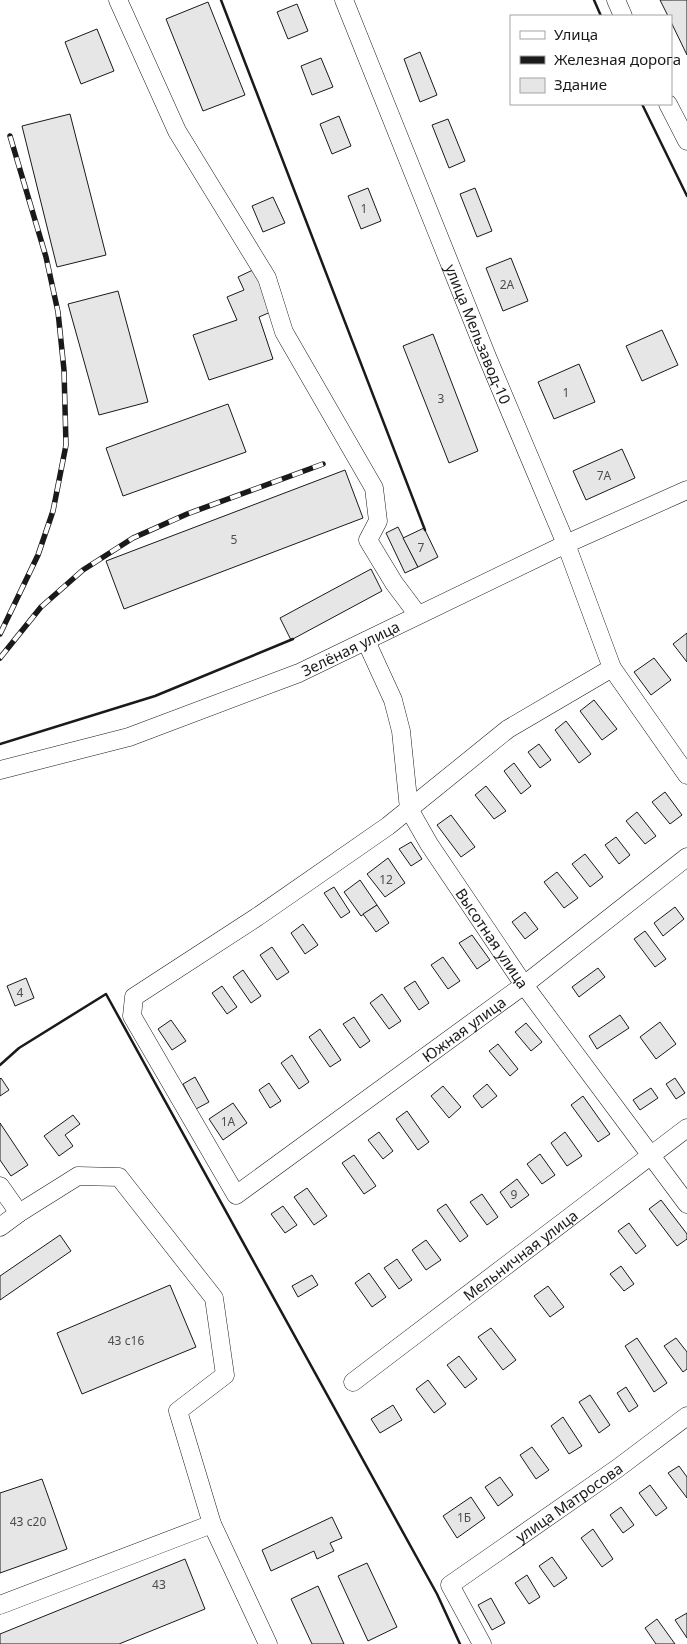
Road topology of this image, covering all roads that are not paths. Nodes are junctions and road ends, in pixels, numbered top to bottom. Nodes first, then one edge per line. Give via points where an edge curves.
1 (118, 0) edge
2 (344, 0) edge
3 (616, 0) edge
4 (623, 15) edge
5 (669, 105) edge
6 (687, 141) edge
7 (687, 490) edge
8 (566, 544) junction
9 (418, 615) junction
10 (366, 641) junction
11 (612, 668) junction
12 (0, 770) edge
13 (687, 775) edge
14 (409, 808) junction
15 (687, 857) edge
16 (524, 984) junction
17 (687, 1128) edge
18 (650, 1155) junction
19 (0, 1186) edge
20 (687, 1204) edge
21 (19, 1213) junction
22 (0, 1227) edge
23 (353, 1382) dead end
24 (687, 1416) edge
25 (212, 1524) junction
26 (0, 1605) edge
27 (268, 1644) edge
28 (482, 1644) edge

1 - 9 street via 177,131 268,278 284,332 374,488 378,521 368,540
2 - 8 street, улица Мельзавод-10
3 - 4 street
5 - 6 street
7 - 8 street, Зелёная улица
8 - 9 street, Зелёная улица
8 - 11 street, улица Мельзавод-10
9 - 10 street, Зелёная улица
10 - 12 street, Зелёная улица via 299,673 129,736
10 - 14 street, Высотная улица via 394,700 401,731
11 - 13 street, улица Мельзавод-10
11 - 14 street via 508,729
14 - 16 street, Высотная улица via 429,844
14 - 16 street, Южная улица via 257,917 134,998 132,1016 236,1195
15 - 16 street, Южная улица
16 - 18 street, Высотная улица
17 - 18 street, Мельничная улица
18 - 20 street, Высотная улица
18 - 23 street, Мельничная улица
19 - 21 street
21 - 22 street
21 - 25 street via 78,1176 119,1177 214,1298 225,1374 178,1412
24 - 28 street, улица Матросова via 450,1585
25 - 26 street
25 - 27 street

